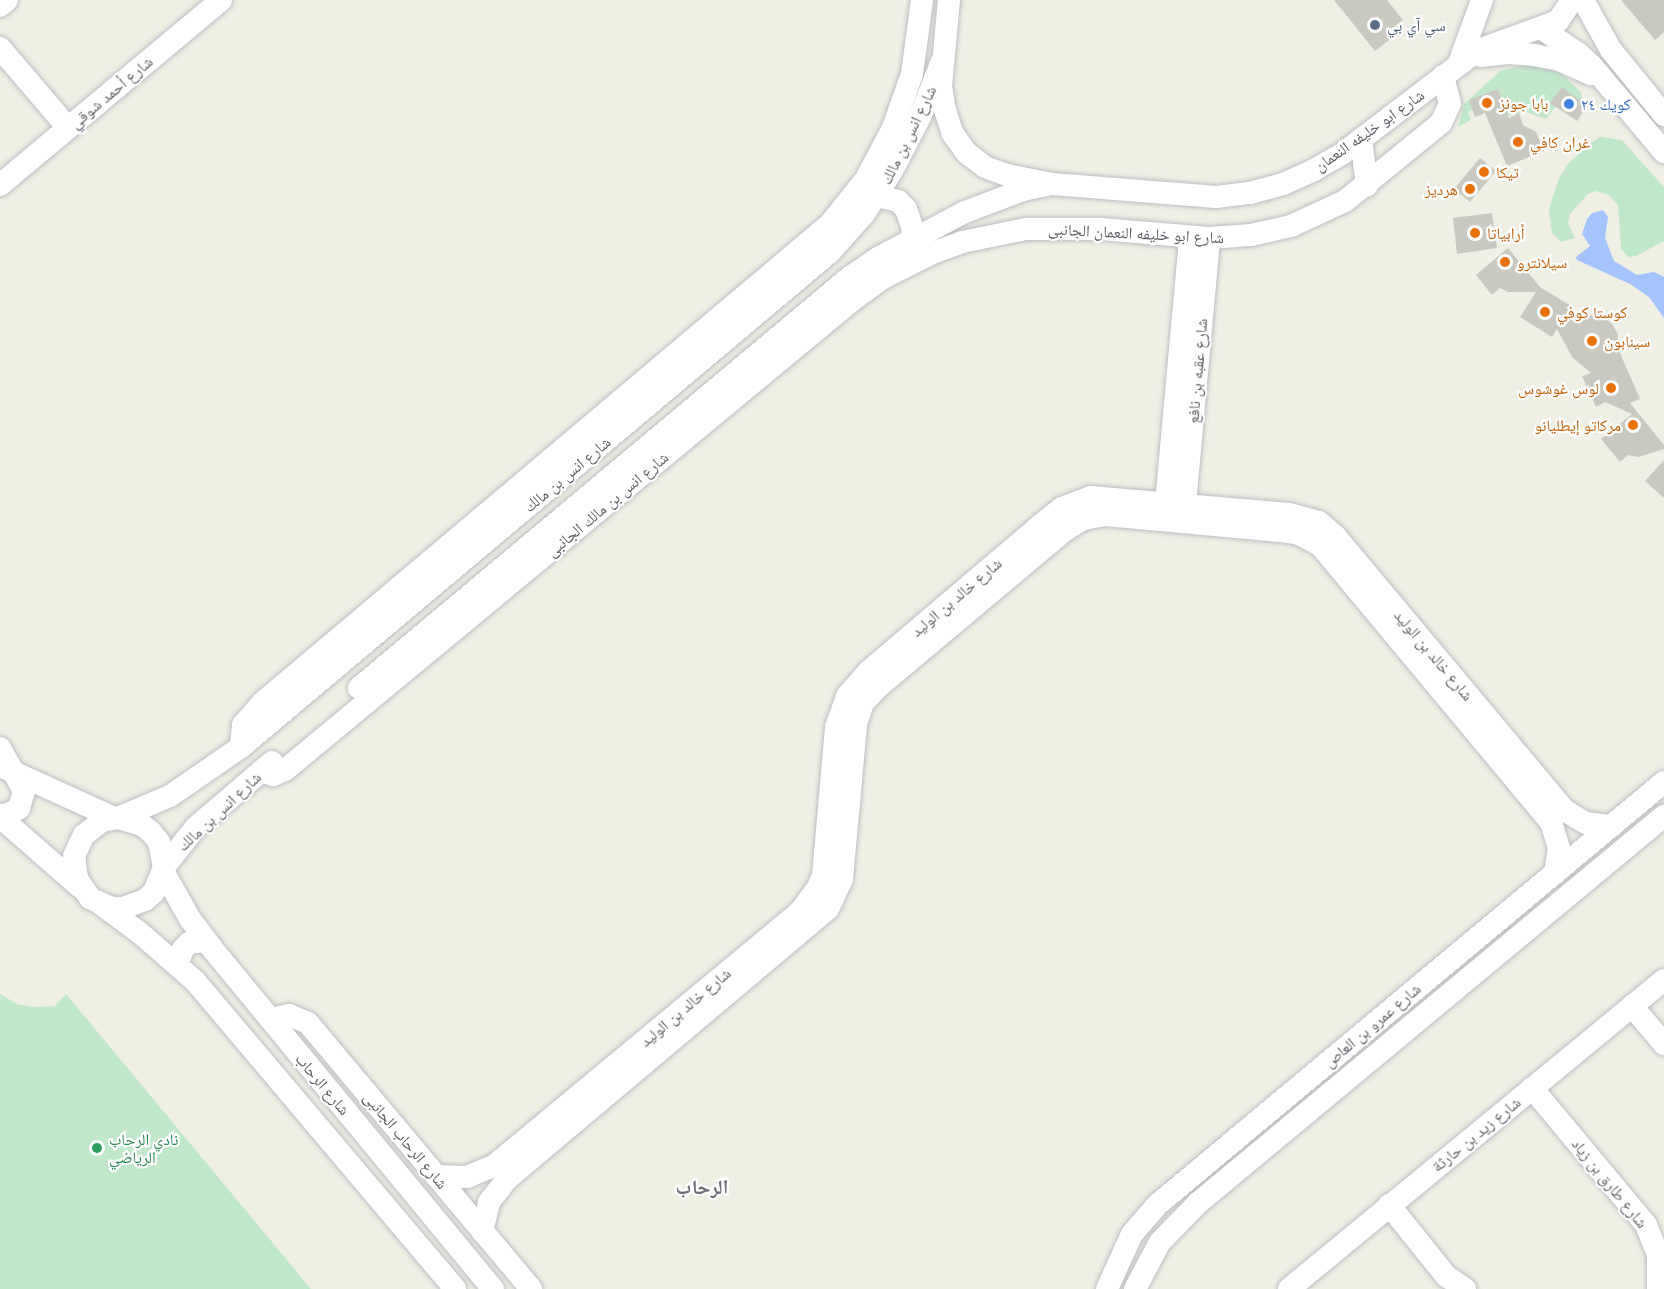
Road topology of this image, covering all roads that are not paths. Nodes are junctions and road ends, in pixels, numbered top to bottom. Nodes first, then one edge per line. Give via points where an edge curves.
1 (7, 0) edge
2 (221, 0) edge
3 (922, 0) edge
4 (949, 0) edge
5 (1482, 0) edge
6 (1572, 0) edge
7 (1583, 0) edge
8 (1603, 0) edge
9 (0, 6) edge
10 (1542, 29) junction
11 (0, 48) edge
12 (942, 61) junction
13 (1623, 65) junction
14 (1451, 70) junction
15 (1605, 83) junction
16 (1664, 115) edge
17 (68, 128) junction
18 (1361, 139) junction
19 (1664, 152) edge
20 (1052, 184) junction
21 (0, 185) edge
22 (1367, 186) junction
23 (877, 196) junction
24 (1200, 238) junction
25 (911, 240) junction
26 (962, 242) joint
27 (1175, 503) junction
28 (978, 591) junction
29 (241, 747) junction
30 (0, 748) edge
31 (9, 770) edge
32 (261, 771) junction
33 (1664, 782) edge
34 (186, 787) junction
35 (0, 816) edge
36 (209, 816) junction
37 (116, 818) junction
38 (1612, 826) junction
39 (1660, 828) edge
40 (163, 869) junction
41 (1555, 874) junction
42 (82, 890) junction
43 (101, 904) junction
44 (206, 941) junction
45 (177, 965) junction
46 (1430, 978) junction
47 (1664, 980) edge
48 (1446, 997) junction
49 (1404, 999) junction
50 (1632, 1006) junction
51 (1420, 1019) junction
52 (270, 1020) junction
53 (1664, 1044) edge
54 (636, 1060) junction
55 (1532, 1088) junction
56 (437, 1176) junction
57 (1389, 1205) junction
58 (482, 1231) junction
59 (1296, 1287) edge
60 (455, 1289) edge
61 (494, 1289) edge
62 (531, 1289) edge
63 (1107, 1289) edge
64 (1135, 1289) edge
65 (1465, 1289) edge
66 (1658, 1289) edge

1 - 9 street
2 - 17 street, شارع أحمد شوقي
3 - 29 street via 912,74 900,110 881,154 849,202 810,244 262,703 243,725
4 - 12 street
5 - 14 street
6 - 10 street, شارع ابو خليفه النعمان via 1558,21
7 - 13 street
8 - 13 street via 1612,44
10 - 14 street, شارع ابو خليفه النعمان via 1498,41
10 - 15 street via 1579,54
11 - 17 street
12 - 20 street, شارع ابو خليفه النعمان via 945,110 953,134 967,153 985,167
12 - 23 street, شارع انس بن مالك via 920,117
13 - 16 street
14 - 15 street via 1483,56 1534,55 1559,60
14 - 18 street, شارع ابو خليفه النعمان
14 - 22 street, شارع ابو خليفه النعمان الجانبى via 1446,117
15 - 19 street
17 - 21 street, شارع أحمد شوقي
18 - 20 street, شارع ابو خليفه النعمان via 1314,170 1250,193 1216,196
18 - 22 street
20 - 25 street, شارع انس بن مالك via 994,200
22 - 24 street, شارع ابو خليفه النعمان الجانبى via 1330,210 1291,226 1251,236
23 - 25 street via 898,201 906,208 913,229
23 - 29 street, شارع انس بن مالك via 853,227 800,278
24 - 26 street, شارع ابو خليفه النعمان الجانبى via 1057,228 1005,232
24 - 27 street, شارع عقبه بن نافع
25 - 32 street, شارع انس بن مالك via 878,258 820,302
26 - 32 street, شارع انس بن مالك الجانبى via 906,265 854,299 285,770 273,775
27 - 28 street, شارع خالد بن الوليد via 1101,496 1074,502 1042,524
27 - 38 street, شارع خالد بن الوليد via 1301,515 1328,528 1564,810 1586,824
28 - 41 street, شارع خالد بن الوليد via 1073,524 1094,516 1288,532 1310,538 1328,554 1551,822 1559,848
28 - 54 street, شارع خالد بن الوليد via 870,694 858,714 843,762 842,879 828,909
29 - 34 street, شارع انس بن مالك
30 - 31 street
31 - 35 street via 24,791 22,803 14,812
31 - 37 street
32 - 36 street, شارع انس بن مالك
33 - 38 street, شارع عمرو بن العاص
34 - 36 street via 188,809
34 - 37 street, شارع انس بن مالك
35 - 42 street
36 - 40 street, شارع انس بن مالك via 184,840
37 - 40 street via 152,832 161,848
37 - 42 street via 92,827 78,845 74,868
38 - 41 street, شارع عمرو بن العاص
39 - 48 street, شارع عمرو بن العاص
40 - 43 street via 154,892 145,900 123,908
40 - 44 street, شارع الرحاب
41 - 46 street, شارع عمرو بن العاص
42 - 43 street
43 - 45 street, شارع الرحاب
44 - 45 street via 189,943
44 - 52 street, شارع الرحاب
45 - 60 street, شارع الرحاب via 239,1030
46 - 48 street via 1435,990
46 - 49 street, شارع عمرو بن العاص
47 - 50 street, شارع زيد بن حارثة
48 - 51 street, شارع عمرو بن العاص
49 - 51 street via 1417,1005
49 - 63 street, شارع عمرو بن العاص via 1157,1205 1132,1234
50 - 53 street
50 - 55 street, شارع زيد بن حارثة
51 - 64 street, شارع عمرو بن العاص via 1179,1220 1160,1242
52 - 56 street, شارع الرحاب الجانبى via 289,1015 308,1023
52 - 61 street, شارع الرحاب
54 - 56 street, شارع خالد بن الوليد via 495,1165 467,1177
54 - 58 street, شارع خالد بن الوليد via 497,1190 484,1216
55 - 57 street, شارع زيد بن حارثة
55 - 66 street, شارع طارق بن زياد via 1646,1225 1658,1254
56 - 58 street, شارع الرحاب الجانبى
57 - 59 street, شارع زيد بن حارثة
57 - 65 street via 1446,1276
58 - 62 street, شارع الرحاب الجانبى

